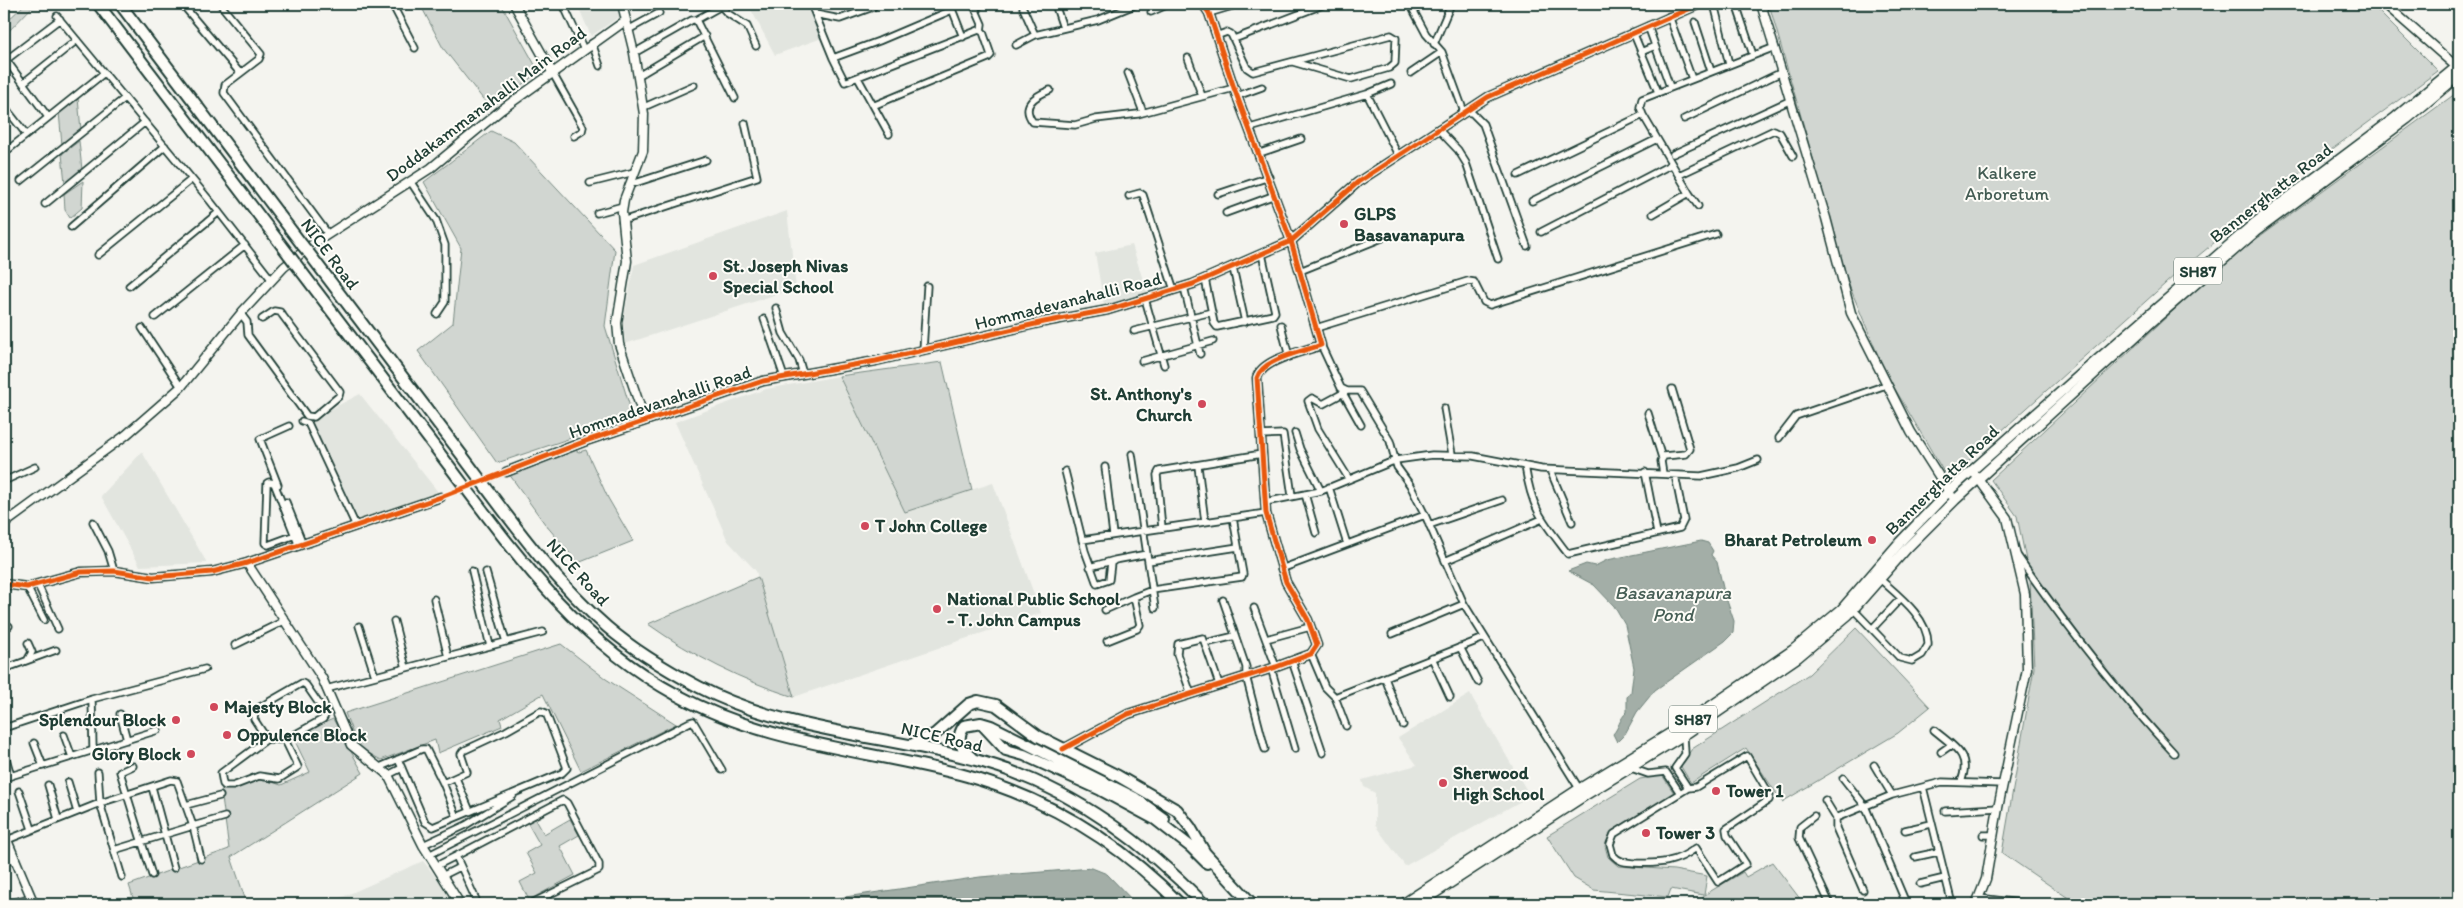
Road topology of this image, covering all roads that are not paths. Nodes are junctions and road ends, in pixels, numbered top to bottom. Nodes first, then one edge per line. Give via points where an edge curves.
1 (98, 4) edge
2 (120, 4) edge
3 (182, 4) edge
4 (220, 4) edge
5 (392, 4) edge
6 (514, 4) edge
7 (563, 4) edge
8 (811, 4) edge
9 (983, 4) edge
10 (1055, 4) edge
11 (1137, 4) edge
12 (1169, 4) edge
13 (1203, 4) edge
14 (1240, 4) edge
15 (1325, 4) edge
16 (1410, 4) edge
17 (1451, 4) edge
18 (1700, 4) edge
19 (1714, 4) edge
20 (1736, 4) edge
21 (1761, 4) edge
22 (2385, 4) edge
23 (624, 5) edge
24 (719, 5) edge
25 (874, 7) dead end
26 (951, 7) edge
27 (1023, 8) dead end
28 (1151, 12) dead end
29 (659, 13) dead end
30 (1209, 13) junction
31 (815, 14) junction
32 (1669, 16) junction
33 (696, 20) junction
34 (626, 21) junction
35 (1695, 22) dead end
36 (1648, 26) junction
37 (1063, 28) junction
38 (628, 30) junction
39 (981, 31) junction
40 (1633, 32) junction
41 (1035, 35) junction
42 (704, 36) junction
43 (1216, 36) junction
44 (963, 37) junction
45 (1234, 39) junction
46 (77, 40) junction
47 (592, 43) junction
48 (1434, 44) junction
49 (1016, 45) dead end
50 (756, 46) dead end
51 (1655, 46) junction
52 (1775, 47) junction
53 (415, 48) dead end
54 (584, 50) junction
55 (1442, 52) junction
56 (1641, 52) junction
57 (634, 53) junction
58 (1753, 55) junction
59 (833, 58) junction
60 (1188, 58) dead end
61 (5, 59) edge
62 (1293, 62) junction
63 (1729, 64) junction
64 (600, 66) dead end
65 (2459, 69) edge
66 (1711, 71) junction
67 (552, 72) junction
68 (1128, 72) dead end
69 (1411, 72) dead end
70 (1782, 72) junction
71 (104, 73) junction
72 (240, 73) junction
73 (638, 76) junction
74 (858, 78) junction
75 (1692, 79) junction
76 (23, 83) junction
77 (1390, 84) dead end
78 (694, 85) dead end
79 (1262, 87) dead end
80 (1670, 87) junction
81 (1234, 88) junction
82 (1050, 90) dead end
83 (1658, 92) junction
84 (1367, 94) junction
85 (1202, 96) junction
86 (1237, 96) junction
87 (125, 98) junction
88 (735, 98) dead end
89 (1791, 100) junction
90 (875, 105) junction
91 (4, 106) edge
92 (644, 107) junction
93 (1143, 112) junction
94 (1464, 112) junction
95 (1643, 115) junction
96 (48, 117) junction
97 (1684, 119) dead end
98 (145, 122) junction
99 (745, 123) dead end
100 (1250, 128) junction
101 (1438, 130) junction
102 (26, 134) junction
103 (889, 134) dead end
104 (574, 136) dead end
105 (1301, 139) dead end
106 (1657, 140) junction
107 (165, 146) junction
108 (4, 153) edge
109 (1260, 153) junction
110 (1673, 154) dead end
111 (1398, 155) junction
112 (1793, 156) dead end
113 (706, 160) dead end
114 (1672, 164) junction
115 (634, 172) junction
116 (1518, 175) dead end
117 (1679, 175) junction
118 (1269, 177) junction
119 (192, 179) junction
120 (21, 181) dead end
121 (410, 181) junction
122 (590, 183) dead end
123 (629, 185) junction
124 (1689, 193) junction
125 (1218, 194) dead end
126 (1275, 195) junction
127 (1129, 196) dead end
128 (1532, 201) dead end
129 (45, 204) dead end
130 (623, 206) junction
131 (1698, 206) dead end
132 (219, 212) junction
133 (597, 213) dead end
134 (1226, 213) dead end
135 (1653, 214) dead end
136 (622, 221) junction
137 (71, 227) dead end
138 (1541, 232) dead end
139 (328, 234) junction
140 (1716, 234) dead end
141 (1382, 238) dead end
142 (1291, 241) junction
143 (245, 244) junction
144 (1527, 246) dead end
145 (1262, 254) junction
146 (98, 255) dead end
147 (1498, 258) dead end
148 (1233, 268) junction
149 (1300, 271) junction
150 (271, 279) junction
151 (1205, 280) junction
152 (129, 286) dead end
153 (927, 286) dead end
154 (1184, 287) junction
155 (1174, 290) junction
156 (1145, 299) junction
157 (776, 308) dead end
158 (1212, 312) junction
159 (241, 314) junction
160 (437, 314) dead end
161 (1192, 316) junction
162 (155, 317) dead end
163 (764, 319) dead end
164 (262, 320) dead end
165 (1245, 322) junction
166 (1281, 325) dead end
167 (1152, 327) junction
168 (142, 328) dead end
169 (1316, 328) junction
170 (1134, 331) dead end
171 (1213, 341) dead end
172 (1198, 345) junction
173 (1321, 345) junction
174 (923, 350) junction
175 (1200, 354) dead end
176 (1160, 355) junction
177 (1289, 357) junction
178 (1142, 360) dead end
179 (1164, 365) dead end
180 (803, 374) junction
181 (784, 377) junction
182 (1886, 385) junction
183 (181, 386) junction
184 (1672, 388) dead end
185 (1345, 392) junction
186 (1444, 408) dead end
187 (1648, 413) dead end
188 (302, 421) dead end
189 (645, 421) junction
190 (1361, 425) dead end
191 (289, 426) dead end
192 (1296, 433) dead end
193 (1261, 434) junction
194 (1779, 438) dead end
195 (1132, 454) dead end
196 (1262, 454) junction
197 (1452, 454) junction
198 (1662, 458) junction
199 (1396, 460) junction
200 (1758, 460) dead end
201 (35, 466) dead end
202 (1198, 466) junction
203 (1525, 466) junction
204 (1105, 467) dead end
205 (1550, 470) junction
206 (1065, 471) dead end
207 (506, 472) tunnel mouth
208 (1644, 472) junction
209 (1663, 474) junction
210 (1975, 474) junction
211 (1675, 475) junction
212 (1350, 479) junction
213 (4, 481) edge
214 (1330, 487) junction
215 (1322, 490) junction
216 (1948, 491) junction
217 (1305, 494) junction
218 (1292, 496) junction
219 (441, 498) tunnel mouth
220 (1502, 500) dead end
221 (1955, 500) junction
222 (1265, 502) junction
223 (1266, 513) junction
224 (1424, 515) junction
225 (1233, 518) junction
226 (1542, 519) junction
227 (93, 522) dead end
228 (1205, 522) junction
229 (1572, 522) dead end
230 (4, 524) edge
231 (1429, 525) junction
232 (356, 526) junction
233 (1162, 528) junction
234 (1143, 530) junction
235 (1316, 532) dead end
236 (1657, 533) junction
237 (295, 535) junction
238 (1113, 535) junction
239 (1082, 540) junction
240 (1347, 544) junction
241 (301, 545) junction
242 (1238, 547) junction
243 (2015, 552) junction
244 (1147, 557) junction
245 (1115, 560) junction
246 (1445, 561) junction
247 (247, 563) junction
248 (1090, 567) junction
249 (1281, 569) junction
250 (114, 571) junction
251 (472, 571) dead end
252 (486, 572) dead end
253 (1881, 580) junction
254 (4, 584) edge
255 (38, 585) junction
256 (27, 587) junction
257 (1152, 590) junction
258 (1134, 597) junction
259 (1901, 598) junction
260 (434, 599) dead end
261 (1223, 600) dead end
262 (1464, 604) junction
263 (1155, 608) dead end
264 (1254, 608) dead end
265 (1853, 609) junction
266 (1105, 610) dead end
267 (44, 620) dead end
268 (284, 621) junction
269 (394, 621) dead end
270 (359, 626) dead end
271 (1310, 627) junction
272 (58, 629) dead end
273 (1872, 629) junction
274 (543, 632) dead end
275 (1392, 634) dead end
276 (1235, 636) junction
277 (1484, 638) junction
278 (1266, 639) junction
279 (1107, 641) dead end
280 (506, 642) junction
281 (1210, 642) dead end
282 (28, 643) dead end
283 (234, 645) dead end
284 (490, 646) junction
285 (1460, 647) junction
286 (56, 650) dead end
287 (1312, 654) junction
288 (1793, 655) junction
289 (448, 657) junction
290 (1432, 658) junction
291 (28, 659) junction
292 (1292, 661) junction
293 (1274, 667) junction
294 (406, 668) junction
295 (4, 669) edge
296 (205, 669) dead end
297 (375, 676) junction
298 (1246, 676) junction
299 (1384, 678) junction
300 (1478, 682) dead end
301 (1219, 684) junction
302 (326, 689) junction
303 (1191, 694) junction
304 (1335, 697) junction
305 (1450, 697) dead end
306 (92, 699) junction
307 (334, 708) junction
308 (325, 712) junction
309 (120, 714) dead end
310 (981, 723) junction
311 (1403, 725) dead end
312 (1346, 726) dead end
313 (4, 728) edge
314 (158, 730) dead end
315 (1934, 730) dead end
316 (64, 735) dead end
317 (1684, 735) junction
318 (267, 739) junction
319 (127, 740) junction
320 (285, 740) junction
321 (34, 743) dead end
322 (1951, 745) junction
323 (910, 746) junction
324 (1063, 749) junction
325 (1265, 749) dead end
326 (1295, 749) dead end
327 (94, 750) junction
328 (4, 751) edge
329 (1941, 752) dead end
330 (1323, 753) dead end
331 (2174, 753) dead end
332 (72, 757) junction
333 (398, 759) junction
334 (974, 759) junction
335 (1874, 765) dead end
336 (43, 766) junction
337 (133, 766) dead end
338 (380, 767) junction
339 (402, 768) junction
340 (1631, 768) junction
341 (722, 770) dead end
342 (98, 772) dead end
343 (388, 774) junction
344 (11, 776) junction
345 (4, 778) edge
346 (456, 778) junction
347 (1843, 778) dead end
348 (68, 782) dead end
349 (1961, 782) junction
350 (48, 784) dead end
351 (443, 784) junction
352 (2003, 784) junction
353 (531, 786) junction
354 (152, 787) junction
355 (1923, 787) junction
356 (1688, 788) junction
357 (20, 791) dead end
358 (1582, 793) junction
359 (1680, 793) junction
360 (128, 795) junction
361 (1892, 795) junction
362 (220, 796) dead end
363 (1825, 800) dead end
364 (100, 803) junction
365 (186, 805) junction
366 (1865, 806) junction
367 (1998, 808) junction
368 (1945, 811) dead end
369 (77, 812) junction
370 (470, 812) junction
371 (1814, 816) dead end
372 (225, 817) dead end
373 (457, 817) junction
374 (1836, 818) junction
375 (58, 820) junction
376 (1931, 824) junction
377 (193, 826) junction
378 (32, 830) junction
379 (1905, 830) dead end
380 (165, 834) junction
381 (1983, 835) dead end
382 (1994, 835) junction
383 (5, 837) edge
384 (142, 842) junction
385 (423, 845) junction
386 (1191, 847) junction
387 (114, 850) junction
388 (1938, 852) junction
389 (429, 855) junction
390 (1204, 855) junction
391 (456, 856) junction
392 (1915, 857) dead end
393 (14, 858) junction
394 (202, 859) dead end
395 (4, 862) edge
396 (436, 866) junction
397 (460, 866) junction
398 (174, 868) dead end
399 (152, 875) dead end
400 (442, 876) junction
401 (122, 878) dead end
402 (1945, 878) junction
403 (1920, 884) dead end
404 (1863, 890) dead end
405 (32, 900) edge
406 (1978, 901) edge
407 (1906, 903) dead end
408 (10, 904) edge
409 (460, 904) edge
410 (478, 904) edge
411 (530, 904) edge
412 (1180, 904) edge
413 (1204, 904) edge
414 (1245, 904) edge
415 (1252, 904) edge
416 (1403, 904) edge
417 (1418, 904) edge
418 (1830, 904) edge
419 (1952, 904) edge
420 (2028, 904) edge

1 - 412 highway, NICE Road via 534,577 595,639 635,669 704,708 763,731 963,775 1042,804 1117,849
2 - 323 highway, NICE Road via 540,556 612,631 664,667 732,702 793,721
3 - 72 street
4 - 72 street via 261,54
5 - 53 street
6 - 67 street
7 - 54 street
8 - 31 street
9 - 39 street via 975,8 982,24
10 - 37 street
11 - 37 street via 1098,20
12 - 28 street
13 - 30 street
14 - 30 street
15 - 45 street
16 - 48 street
17 - 48 street
18 - 32 street, Hommadevanahalli Road
19 - 63 street
20 - 58 street
21 - 52 street
22 - 65 street
23 - 34 street
24 - 33 street
24 - 50 street via 747,26
25 - 31 street via 840,19
26 - 44 street
26 - 59 street via 879,41
27 - 41 street
29 - 38 street
30 - 43 street
31 - 59 street
32 - 36 street, Hommadevanahalli Road
32 - 75 street
33 - 42 street
33 - 57 street
34 - 38 street
34 - 47 street, Doddakammanahalli Main Road
35 - 66 street
36 - 40 street, Hommadevanahalli Road
36 - 51 street
37 - 41 street
38 - 57 street
39 - 44 street
39 - 90 street via 991,55 988,58
40 - 56 street
40 - 94 street, Hommadevanahalli Road via 1488,97
41 - 49 street
42 - 73 street
42 - 88 street
43 - 45 street via 1230,32
43 - 81 street
44 - 74 street
45 - 62 street via 1247,68 1253,72
46 - 61 street via 59,18
46 - 71 street
46 - 76 street
47 - 54 street, Doddakammanahalli Main Road
47 - 64 street
48 - 55 street
51 - 56 street
51 - 80 street
52 - 58 street
52 - 70 street
54 - 67 street, Doddakammanahalli Main Road
55 - 69 street
55 - 94 street
56 - 83 street
57 - 73 street
58 - 63 street
59 - 74 street via 845,82
60 - 85 street
61 - 76 street
62 - 62 street via 1345,79 1361,78 1395,63 1396,38 1391,35
63 - 66 street
65 - 210 main road, Bannerghatta Road / SH87 via 2407,119 2255,232
66 - 75 street
67 - 104 street via 583,127
67 - 121 street, Doddakammanahalli Main Road
68 - 93 street
70 - 89 street
70 - 97 street
71 - 87 street
71 - 96 street
72 - 139 street via 223,87 224,93
73 - 92 street
74 - 90 street
75 - 80 street
76 - 96 street
77 - 84 street
78 - 92 street
79 - 86 street
80 - 83 street
81 - 85 street
81 - 86 street
82 - 93 street via 1032,99 1028,105 1033,122 1075,125
83 - 95 street via 1642,99
84 - 100 street
84 - 111 street
85 - 93 street
86 - 100 street
87 - 98 street
87 - 120 street
89 - 110 street
89 - 182 street via 1851,313
90 - 103 street
91 - 102 street
92 - 115 street via 642,150
94 - 101 street, Hommadevanahalli Road
94 - 144 street via 1472,113 1483,124
95 - 106 street
95 - 116 street
96 - 102 street
98 - 107 street
98 - 129 street
99 - 136 street via 757,177
100 - 109 street
101 - 111 street, Hommadevanahalli Road
101 - 147 street via 1466,163
102 - 108 street
105 - 109 street
106 - 114 street
106 - 128 street
107 - 119 street
107 - 137 street
109 - 118 street
111 - 142 street, Hommadevanahalli Road via 1358,182
112 - 117 street via 1780,133 1774,130
113 - 123 street
114 - 117 street
114 - 138 street
115 - 122 street
115 - 123 street
117 - 124 street
118 - 125 street
118 - 126 street
119 - 132 street
119 - 146 street
121 - 139 street, Doddakammanahalli Main Road
121 - 160 street via 436,220 445,246 444,302
123 - 130 street
124 - 131 street
124 - 135 street
126 - 134 street
126 - 142 street
127 - 155 street via 1143,195
130 - 133 street
130 - 136 street
132 - 143 street
132 - 152 street
136 - 189 street via 627,261 618,310 619,344
139 - 150 street, Doddakammanahalli Main Road
140 - 169 street via 1490,305 1484,302 1474,282 1468,280
141 - 149 street
142 - 145 street, Hommadevanahalli Road
142 - 149 street
143 - 150 street
143 - 162 street
145 - 148 street, Hommadevanahalli Road
145 - 165 street via 1276,312
148 - 151 street, Hommadevanahalli Road
148 - 165 street
149 - 169 street
150 - 159 street, Doddakammanahalli Main Road
151 - 154 street, Hommadevanahalli Road
151 - 158 street
153 - 174 street
154 - 155 street, Hommadevanahalli Road
154 - 161 street
155 - 156 street, Hommadevanahalli Road
156 - 167 street
156 - 174 street, Hommadevanahalli Road
157 - 180 street via 783,333 799,360
158 - 161 street
158 - 165 street via 1217,327
159 - 164 street via 247,322 248,335 307,416 314,417 340,392 280,312 274,311
159 - 183 street, Doddakammanahalli Main Road
161 - 167 street
161 - 172 street
163 - 181 street
166 - 177 street
167 - 170 street
167 - 176 street
168 - 183 street
169 - 173 street
171 - 172 street
172 - 175 street
172 - 176 street
173 - 177 street
173 - 185 street
174 - 180 street, Hommadevanahalli Road
176 - 178 street
176 - 179 street
177 - 193 street via 1267,364 1257,378
180 - 181 street, Hommadevanahalli Road
181 - 189 street, Hommadevanahalli Road via 763,381
182 - 194 street via 1796,416
182 - 216 street
183 - 230 street, Doddakammanahalli Main Road via 126,435
184 - 198 street via 1690,449 1686,454
185 - 190 street
185 - 199 street via 1360,391 1390,441
185 - 212 street via 1324,404 1312,398 1308,402 1318,429
186 - 197 street
187 - 198 street
188 - 232 street via 308,423
189 - 207 street, Hommadevanahalli Road
191 - 241 street via 262,437 260,441
192 - 215 street via 1300,450
193 - 196 street
193 - 218 street via 1283,434
195 - 234 street
196 - 202 street
196 - 222 street
197 - 199 street
197 - 203 street
198 - 209 street
199 - 212 street
199 - 224 street
200 - 211 street via 1701,476
201 - 213 street
202 - 228 street
202 - 233 street via 1157,473
203 - 205 street
203 - 226 street via 1530,493
204 - 238 street
205 - 208 street
205 - 229 street
206 - 239 street
208 - 209 street
208 - 236 street
209 - 211 street
210 - 216 main road, Bannerghatta Road / SH87
210 - 221 main road, Bannerghatta Road / SH87
210 - 243 street via 2007,518
211 - 236 street via 1683,524 1680,528
212 - 214 street
214 - 215 street
214 - 240 street
215 - 217 street
216 - 221 street
216 - 288 main road, Bannerghatta Road / SH87 via 1842,608
217 - 218 street
217 - 235 street
218 - 222 street
219 - 232 street
220 - 231 street
221 - 253 main road, Bannerghatta Road / SH87 via 1907,548
222 - 223 street
223 - 225 street
223 - 249 street
224 - 231 street
224 - 240 street
225 - 228 street
225 - 242 street
226 - 236 street via 1568,554
226 - 246 street
227 - 250 street
228 - 233 street
231 - 246 street
232 - 241 street
233 - 234 street
234 - 238 street
234 - 244 street
237 - 237 street via 274,483 270,482 264,543 268,545
237 - 241 street
238 - 239 street
239 - 248 street
240 - 249 street
241 - 247 street
242 - 244 street
242 - 257 street via 1243,574 1239,579
243 - 331 street via 2106,678
243 - 352 street via 2025,594 2027,669
244 - 245 street
244 - 257 street
245 - 248 street
245 - 248 street via 1109,580 1100,585
246 - 262 street
247 - 250 street via 212,572 153,577
247 - 268 street
249 - 271 street
250 - 255 street via 81,572
251 - 284 street
252 - 280 street
253 - 259 street
253 - 265 main road, Bannerghatta Road / SH87
254 - 256 street
255 - 256 street
255 - 272 street
256 - 267 street
257 - 258 street
257 - 263 street
258 - 266 street
258 - 279 street via 1140,625
259 - 273 street
259 - 273 street via 1927,633 1928,645 1922,655 1906,661
260 - 289 street
261 - 276 street
262 - 275 street
262 - 277 street
264 - 278 street
265 - 273 street
265 - 288 main road, Bannerghatta Road / SH87
268 - 283 street
268 - 302 street via 316,668
269 - 294 street
270 - 297 street
271 - 278 street
271 - 287 street via 1317,645
274 - 280 street
276 - 281 street
276 - 298 street
277 - 285 street
277 - 358 street
278 - 293 street
280 - 284 street
282 - 291 street via 32,652
284 - 289 street
285 - 290 street
285 - 300 street
286 - 291 street
287 - 292 street
287 - 304 street via 1325,687
288 - 317 main road, Bannerghatta Road / SH87
288 - 358 main road, Bannerghatta Road / SH87
289 - 294 street
290 - 299 street
290 - 305 street
291 - 295 street
292 - 293 street
292 - 330 street
293 - 298 street
293 - 326 street
294 - 297 street
296 - 306 street
297 - 302 street
298 - 301 street
298 - 325 street
299 - 304 street
299 - 311 street
301 - 303 street
301 - 303 street via 1203,638 1178,644 1177,654
302 - 307 street
303 - 324 street via 1128,714
304 - 312 street
306 - 313 street
306 - 327 street
307 - 308 street
307 - 338 street via 351,745
308 - 318 street via 302,683 255,710 254,718
308 - 320 street via 323,719
309 - 319 street
310 - 334 highway via 964,726 959,735 961,746
310 - 386 highway via 1135,798 1175,829
310 - 386 highway via 1006,750 1131,806 1155,819
314 - 319 street
315 - 322 street
316 - 332 street
317 - 340 main road, Bannerghatta Road / SH87
317 - 356 street via 1685,754 1675,768
318 - 320 street
318 - 320 street via 221,774 223,784 229,787 259,776 279,779 298,767
319 - 327 street
321 - 336 street
322 - 329 street
322 - 349 street via 1963,756 1966,764
323 - 324 highway via 934,734 969,704 978,701 996,705 1038,736
323 - 334 highway, NICE Road
324 - 390 highway via 1176,810 1190,827
327 - 332 street
328 - 344 street
332 - 336 street
333 - 338 street
333 - 339 street
333 - 351 street via 422,749 428,750
334 - 413 highway, NICE Road via 1020,775 1085,807 1151,854
335 - 361 street
336 - 344 street
337 - 360 street via 120,772
338 - 343 street
339 - 343 street
339 - 373 street via 430,827
340 - 358 main road, Bannerghatta Road / SH87
340 - 359 street via 1648,774 1666,772
341 - 389 street via 693,721
342 - 364 street
343 - 385 street
344 - 345 street
346 - 351 street
346 - 353 street via 467,772 462,751 542,711 546,713 567,768
346 - 370 street
347 - 366 street
348 - 369 street
349 - 352 street
349 - 355 street
350 - 375 street
351 - 373 street
352 - 367 street
353 - 370 street
353 - 385 street via 466,825
354 - 360 street
354 - 365 street via 175,780
354 - 380 street
355 - 361 street
355 - 376 street
356 - 359 street
356 - 359 street via 1696,788 1747,756 1770,795 1770,800 1726,829 1746,864 1718,882 1696,848 1673,861 1650,865 1622,862 1612,852 1610,844 1614,834
357 - 378 street
358 - 416 main road, Bannerghatta Road / SH87
358 - 417 main road, Bannerghatta Road / SH87
360 - 364 street
360 - 384 street
361 - 366 street
362 - 365 street
363 - 374 street
364 - 369 street
364 - 387 street
365 - 377 street
366 - 374 street
366 - 407 street
367 - 368 street
367 - 382 street
369 - 375 street
370 - 373 street
371 - 418 street via 1800,827 1799,838
372 - 377 street
374 - 404 street via 1836,828
375 - 378 street
376 - 379 street
376 - 388 street
377 - 380 street
377 - 394 street
378 - 383 street
380 - 384 street
380 - 398 street
381 - 382 street
382 - 406 street
383 - 393 street
384 - 387 street
384 - 399 street
385 - 389 street
386 - 390 highway
387 - 401 street
388 - 392 street
388 - 402 street
389 - 396 street
390 - 414 highway
390 - 415 highway
391 - 396 street
391 - 397 street
391 - 411 street via 565,801 599,864 599,870
393 - 395 street
393 - 405 street
396 - 400 street
397 - 400 street
397 - 410 street
400 - 409 street
402 - 403 street
402 - 419 street
405 - 408 street
406 - 420 street

